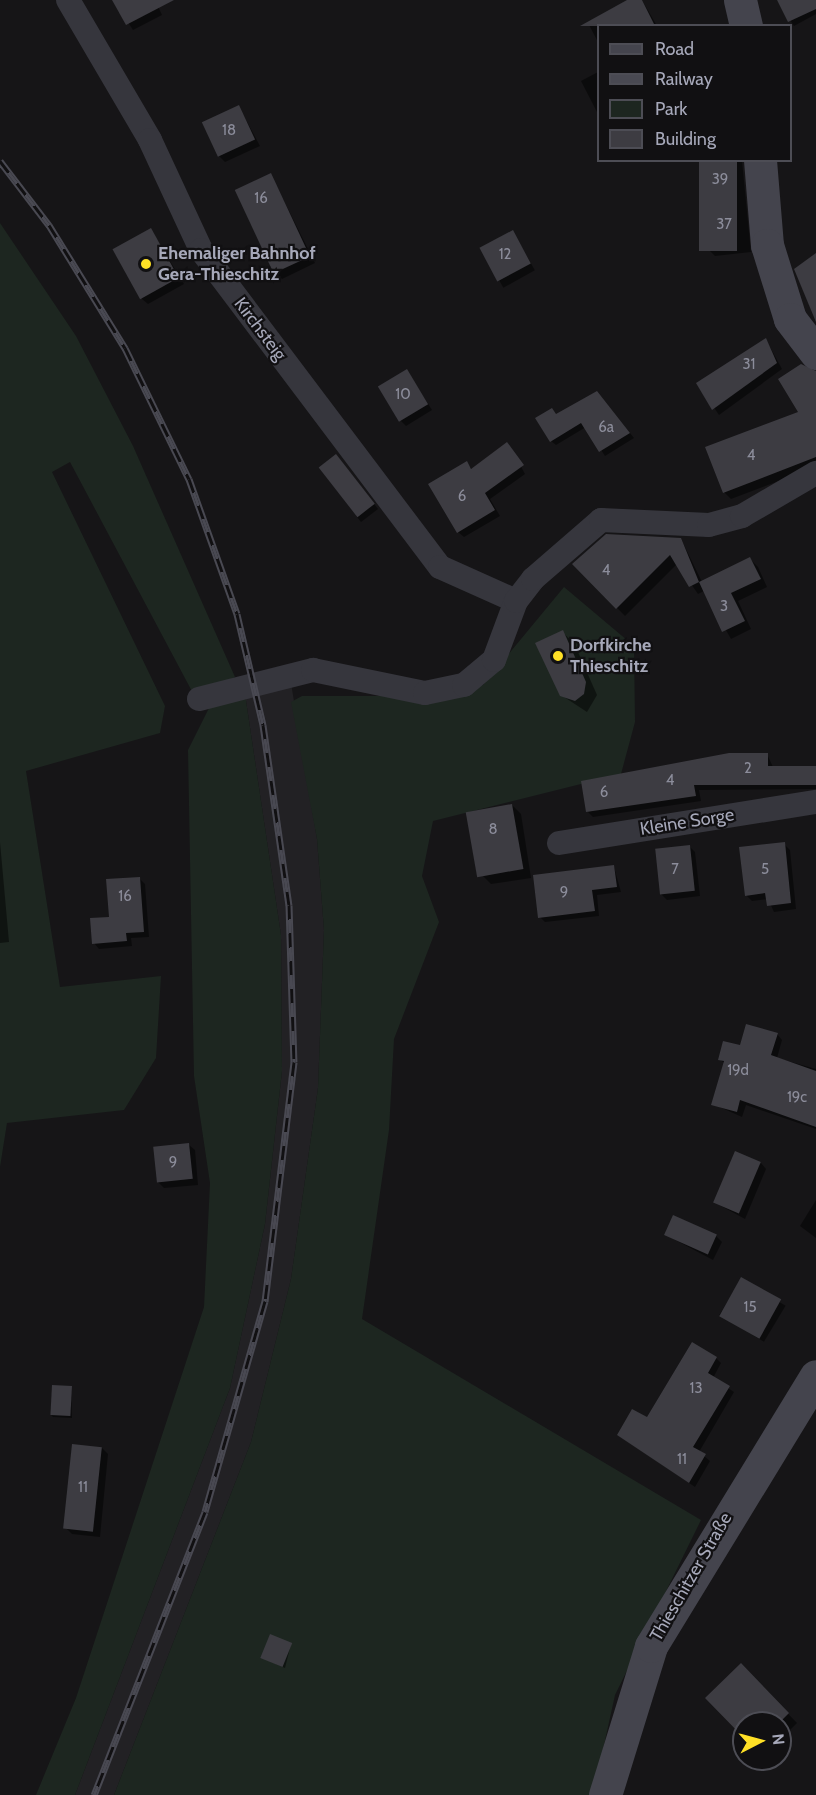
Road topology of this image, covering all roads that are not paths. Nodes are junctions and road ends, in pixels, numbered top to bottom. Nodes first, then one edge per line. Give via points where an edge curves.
1 (68, 0) edge
2 (740, 0) edge
3 (746, 24) edge
4 (760, 162) edge
5 (816, 353) edge
6 (816, 473) edge
7 (516, 601) junction
8 (199, 699) dead end
9 (816, 802) edge
10 (559, 843) dead end
11 (816, 1377) edge
12 (605, 1795) edge

1 - 7 street, Kirchsteig via 150,140 201,250 440,567
2 - 3 main road
4 - 5 main road via 766,245 790,319
6 - 7 street via 742,516 709,525 601,520 533,579
7 - 8 street via 494,660 464,685 425,693 323,670 295,671
9 - 10 street, Kleine Sorge
11 - 12 main road, Thieschitzer Straße via 651,1646

